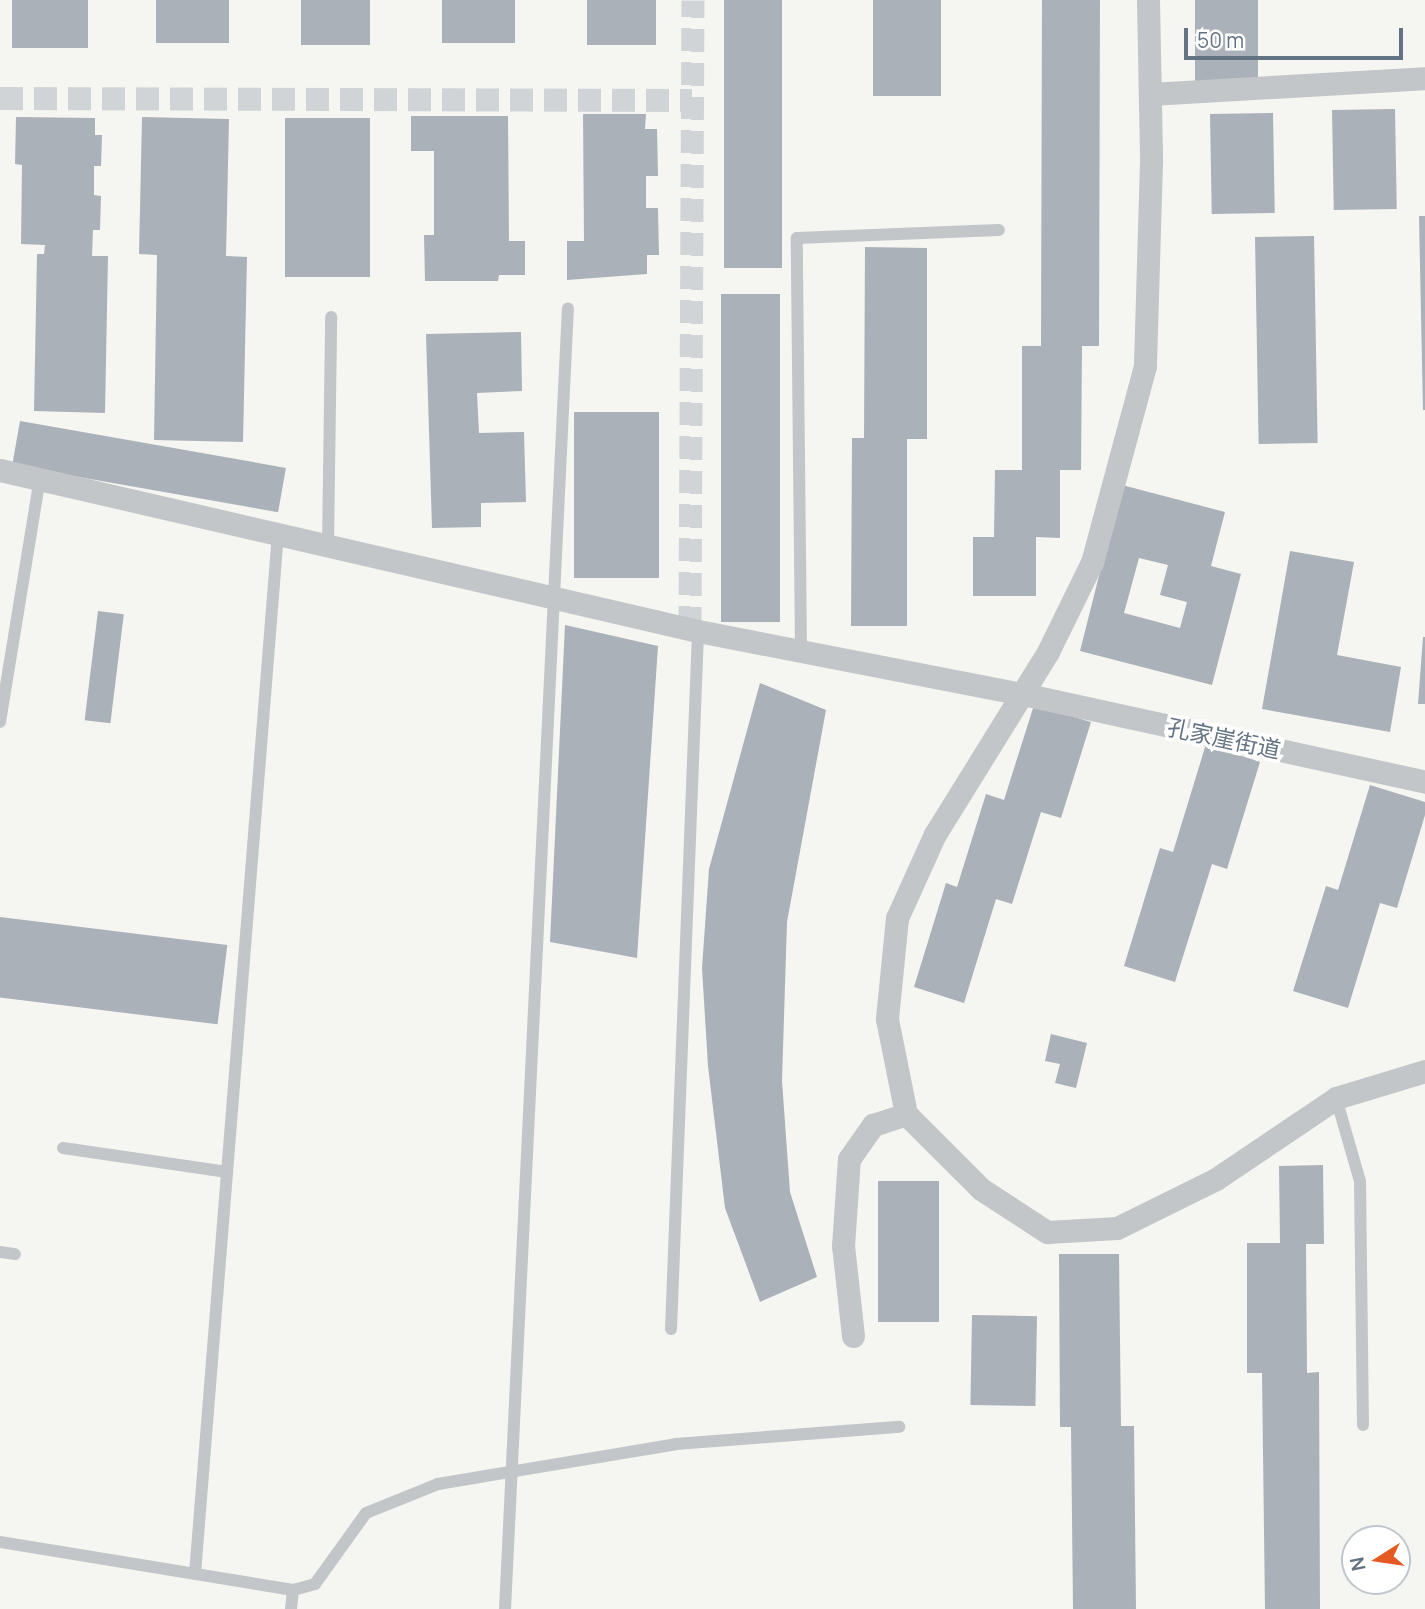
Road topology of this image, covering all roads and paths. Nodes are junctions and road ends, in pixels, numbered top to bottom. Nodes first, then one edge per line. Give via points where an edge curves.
1 (1148, 0) edge
2 (1425, 78) edge
3 (1150, 94) junction
4 (999, 230) dead end
5 (568, 309) dead end
6 (331, 317) dead end
7 (0, 470) edge
8 (40, 479) junction
9 (278, 534) junction
10 (328, 545) junction
11 (557, 598) junction
12 (698, 631) junction
13 (801, 650) junction
14 (1023, 694) junction
15 (0, 722) edge
16 (1425, 782) edge
17 (1425, 1072) edge
18 (1336, 1098) junction
19 (906, 1114) junction
20 (63, 1148) dead end
21 (227, 1172) junction
22 (0, 1252) edge
23 (15, 1254) dead end
24 (671, 1329) dead end
25 (853, 1336) dead end
26 (1363, 1426) dead end
27 (899, 1427) dead end
28 (512, 1473) junction
29 (0, 1542) edge
30 (195, 1574) junction
31 (293, 1590) junction
32 (291, 1609) edge
33 (505, 1609) edge

1 - 3 street
2 - 3 street
3 - 14 street via 1145,366 1092,562
4 - 13 lane via 797,238
5 - 11 lane
6 - 10 lane
7 - 8 street, 孔家崖街道
8 - 9 street, 孔家崖街道
8 - 15 lane
9 - 10 street, 孔家崖街道
9 - 21 lane
10 - 11 street, 孔家崖街道
11 - 12 street, 孔家崖街道
11 - 28 lane
12 - 13 street, 孔家崖街道
12 - 24 lane
13 - 14 street, 孔家崖街道
14 - 16 street, 孔家崖街道
14 - 19 street via 935,834 897,918 887,1018
17 - 18 street
18 - 19 street via 1216,1179 1117,1228 1047,1232 981,1189
18 - 26 lane via 1360,1181
19 - 25 street via 873,1125 849,1159 843,1246
20 - 21 lane
21 - 30 lane
22 - 23 lane
27 - 28 lane via 676,1444
28 - 31 lane via 438,1484 366,1513 315,1584
28 - 33 lane
29 - 30 lane
30 - 31 lane
31 - 32 lane

